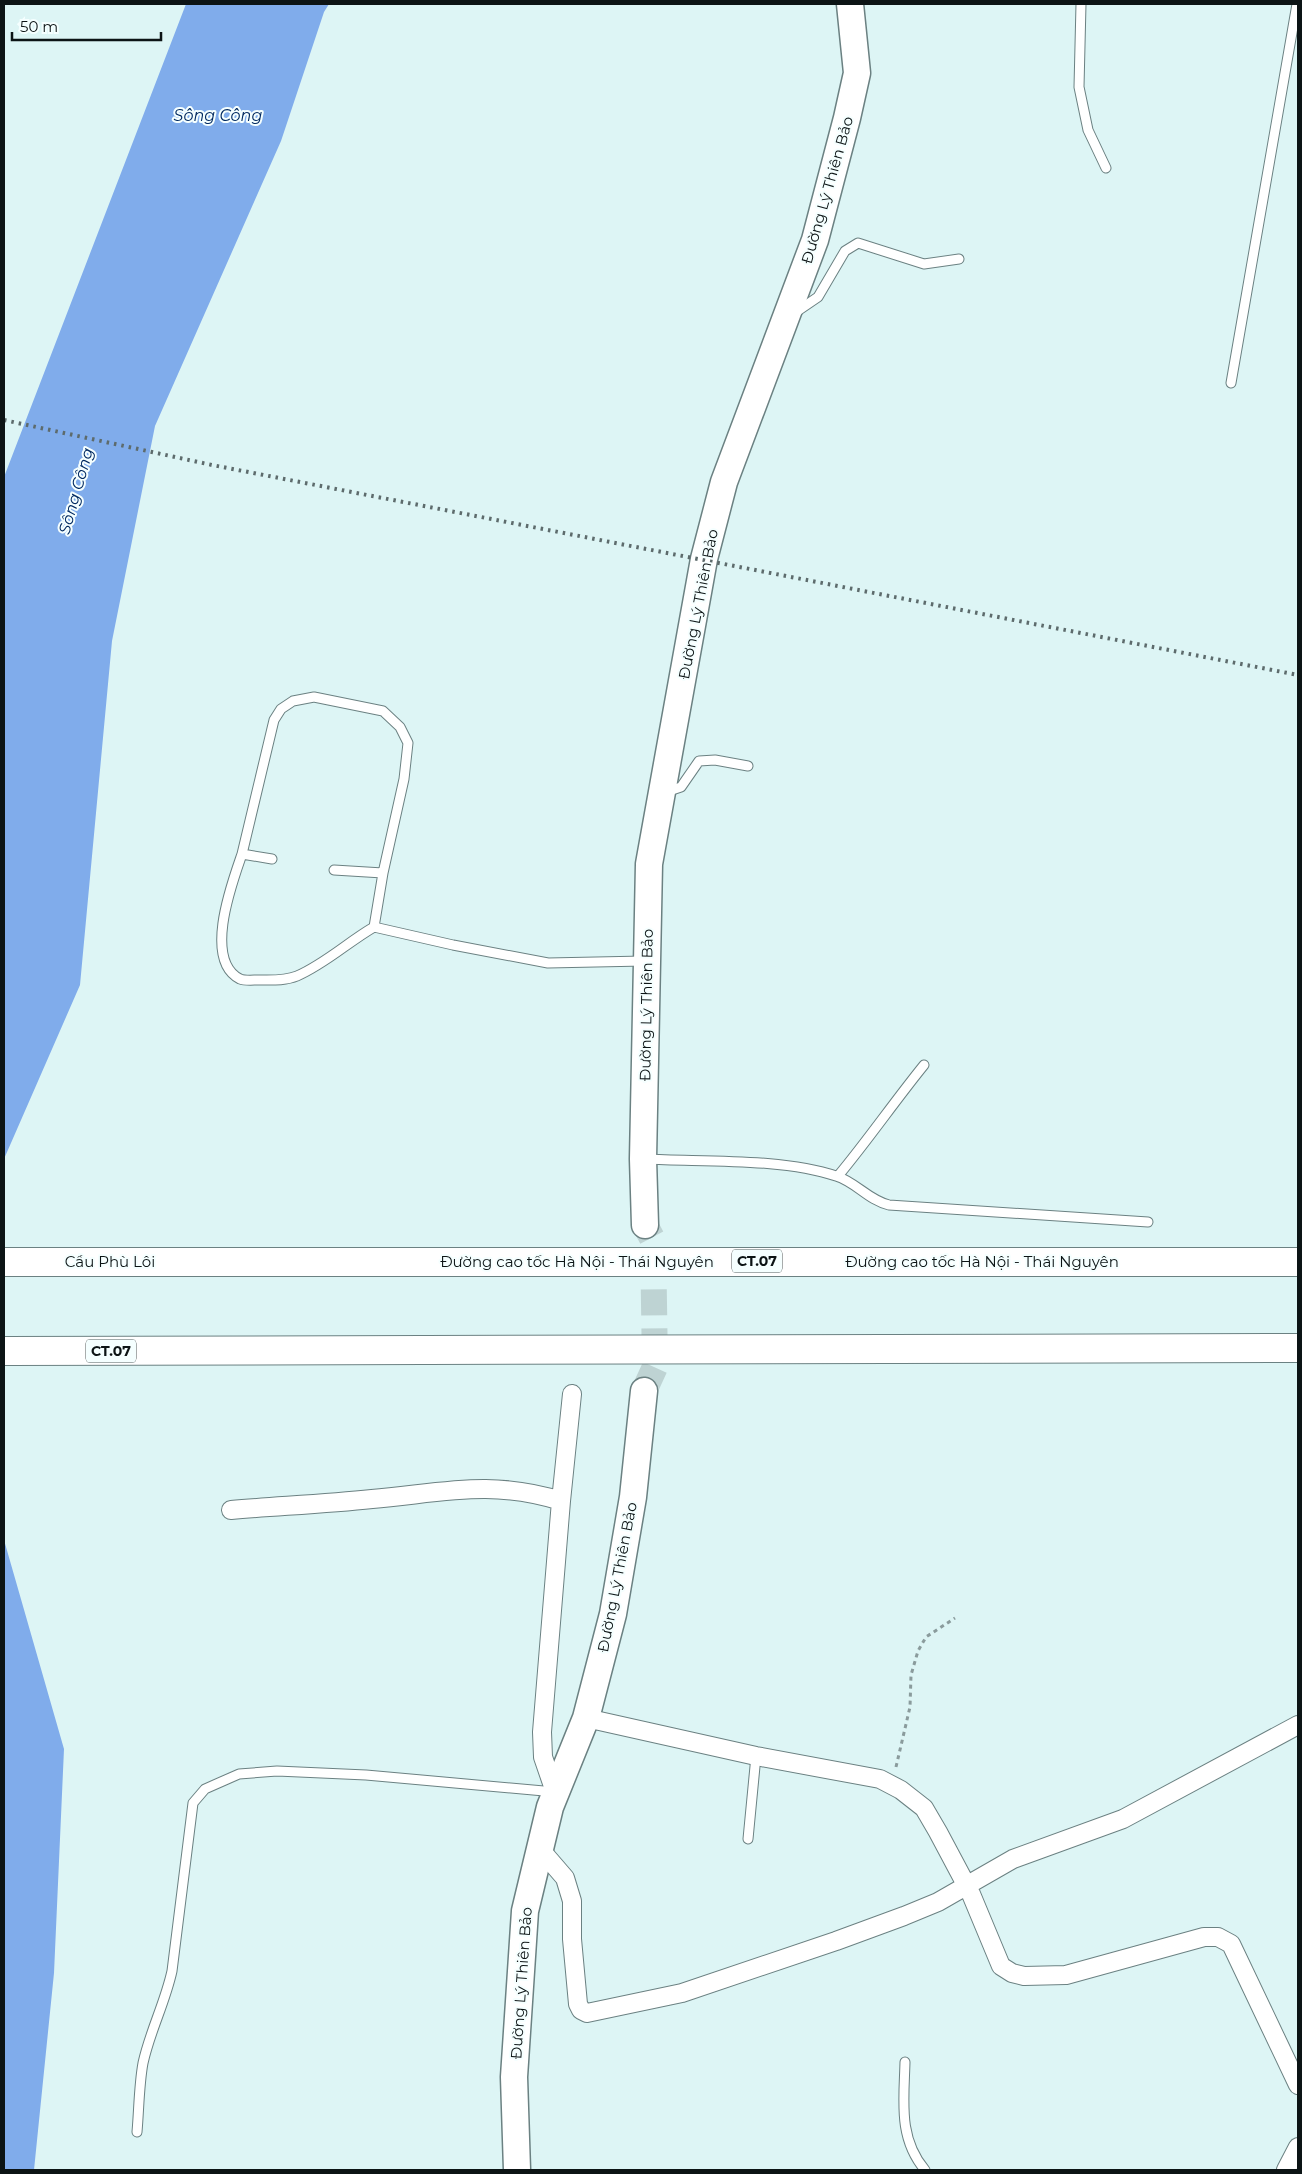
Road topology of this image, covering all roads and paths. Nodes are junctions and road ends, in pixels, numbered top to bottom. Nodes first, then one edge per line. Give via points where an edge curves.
1 (850, 4) edge
2 (1081, 4) edge
3 (1297, 4) edge
4 (1106, 168) dead end
5 (959, 260) dead end
6 (785, 320) junction
7 (1231, 383) dead end
8 (748, 766) dead end
9 (662, 794) junction
10 (242, 854) junction
11 (272, 859) dead end
12 (334, 870) dead end
13 (383, 874) junction
14 (374, 927) junction
15 (647, 961) junction
16 (924, 1065) dead end
17 (643, 1159) junction
18 (838, 1176) junction
19 (1148, 1222) dead end
20 (645, 1225) tunnel mouth
21 (216, 1260) joint
22 (4, 1262) edge
23 (1298, 1262) edge
24 (1298, 1348) edge
25 (4, 1351) edge
26 (644, 1391) tunnel mouth
27 (572, 1394) dead end
28 (561, 1501) junction
29 (231, 1510) dead end
30 (955, 1618) dead end
31 (586, 1718) junction
32 (1298, 1725) edge
33 (756, 1756) junction
34 (891, 1785) junction
35 (555, 1792) junction
36 (748, 1839) dead end
37 (540, 1849) junction
38 (965, 1885) junction
39 (905, 2062) dead end
40 (1298, 2085) edge
41 (137, 2132) dead end
42 (1298, 2147) edge
43 (517, 2170) edge
44 (925, 2170) edge
45 (1286, 2170) edge

1 - 6 main road, Đường Lý Thiên Bảo via 856,73 849,109 815,240
2 - 4 lane via 1078,86 1088,130
3 - 7 lane
5 - 6 lane via 924,264 858,243 845,251 818,297
6 - 9 main road, Đường Lý Thiên Bảo via 722,492 704,559
8 - 9 lane via 715,760 699,761 681,786
9 - 15 main road, Đường Lý Thiên Bảo via 649,864
10 - 11 lane
10 - 13 lane via 274,720 281,709 293,700 314,697 383,711 400,727 408,743 404,779
10 - 14 lane via 224,914 222,953 230,970 241,980 295,977
12 - 13 lane
13 - 14 lane
14 - 15 lane via 548,963
15 - 17 main road, Đường Lý Thiên Bảo
16 - 18 lane
17 - 18 lane via 778,1165
17 - 20 main road, Đường Lý Thiên Bảo
18 - 19 lane via 878,1202 889,1205
21 - 22 highway, Cầu Phù Lôi / CT.07
21 - 23 highway, Đường cao tốc Hà Nội - Thái Nguyên / CT.07
24 - 25 highway, CT.07
26 - 31 main road, Đường Lý Thiên Bảo via 633,1497 613,1614
27 - 28 street
28 - 29 street via 533,1493 475,1488
28 - 35 street via 542,1732 543,1757
30 - 34 path via 926,1638 918,1651 911,1675 910,1707
31 - 33 street
31 - 35 main road, Đường Lý Thiên Bảo
32 - 38 street via 1123,1819 1013,1860
33 - 34 street via 880,1780
33 - 36 lane
34 - 38 street via 924,1808
35 - 37 main road, Đường Lý Thiên Bảo
35 - 41 lane via 277,1770 239,1774 205,1789 193,1802 172,1971 143,2064
37 - 38 street via 565,1878 572,1901 578,2004 587,2013 682,1992 836,1942 938,1902
37 - 43 main road, Đường Lý Thiên Bảo via 525,1912 514,2077
38 - 40 street via 1001,1966 1024,1976 1066,1975 1204,1937 1231,1944
39 - 44 lane via 903,2120 907,2141
42 - 45 street

